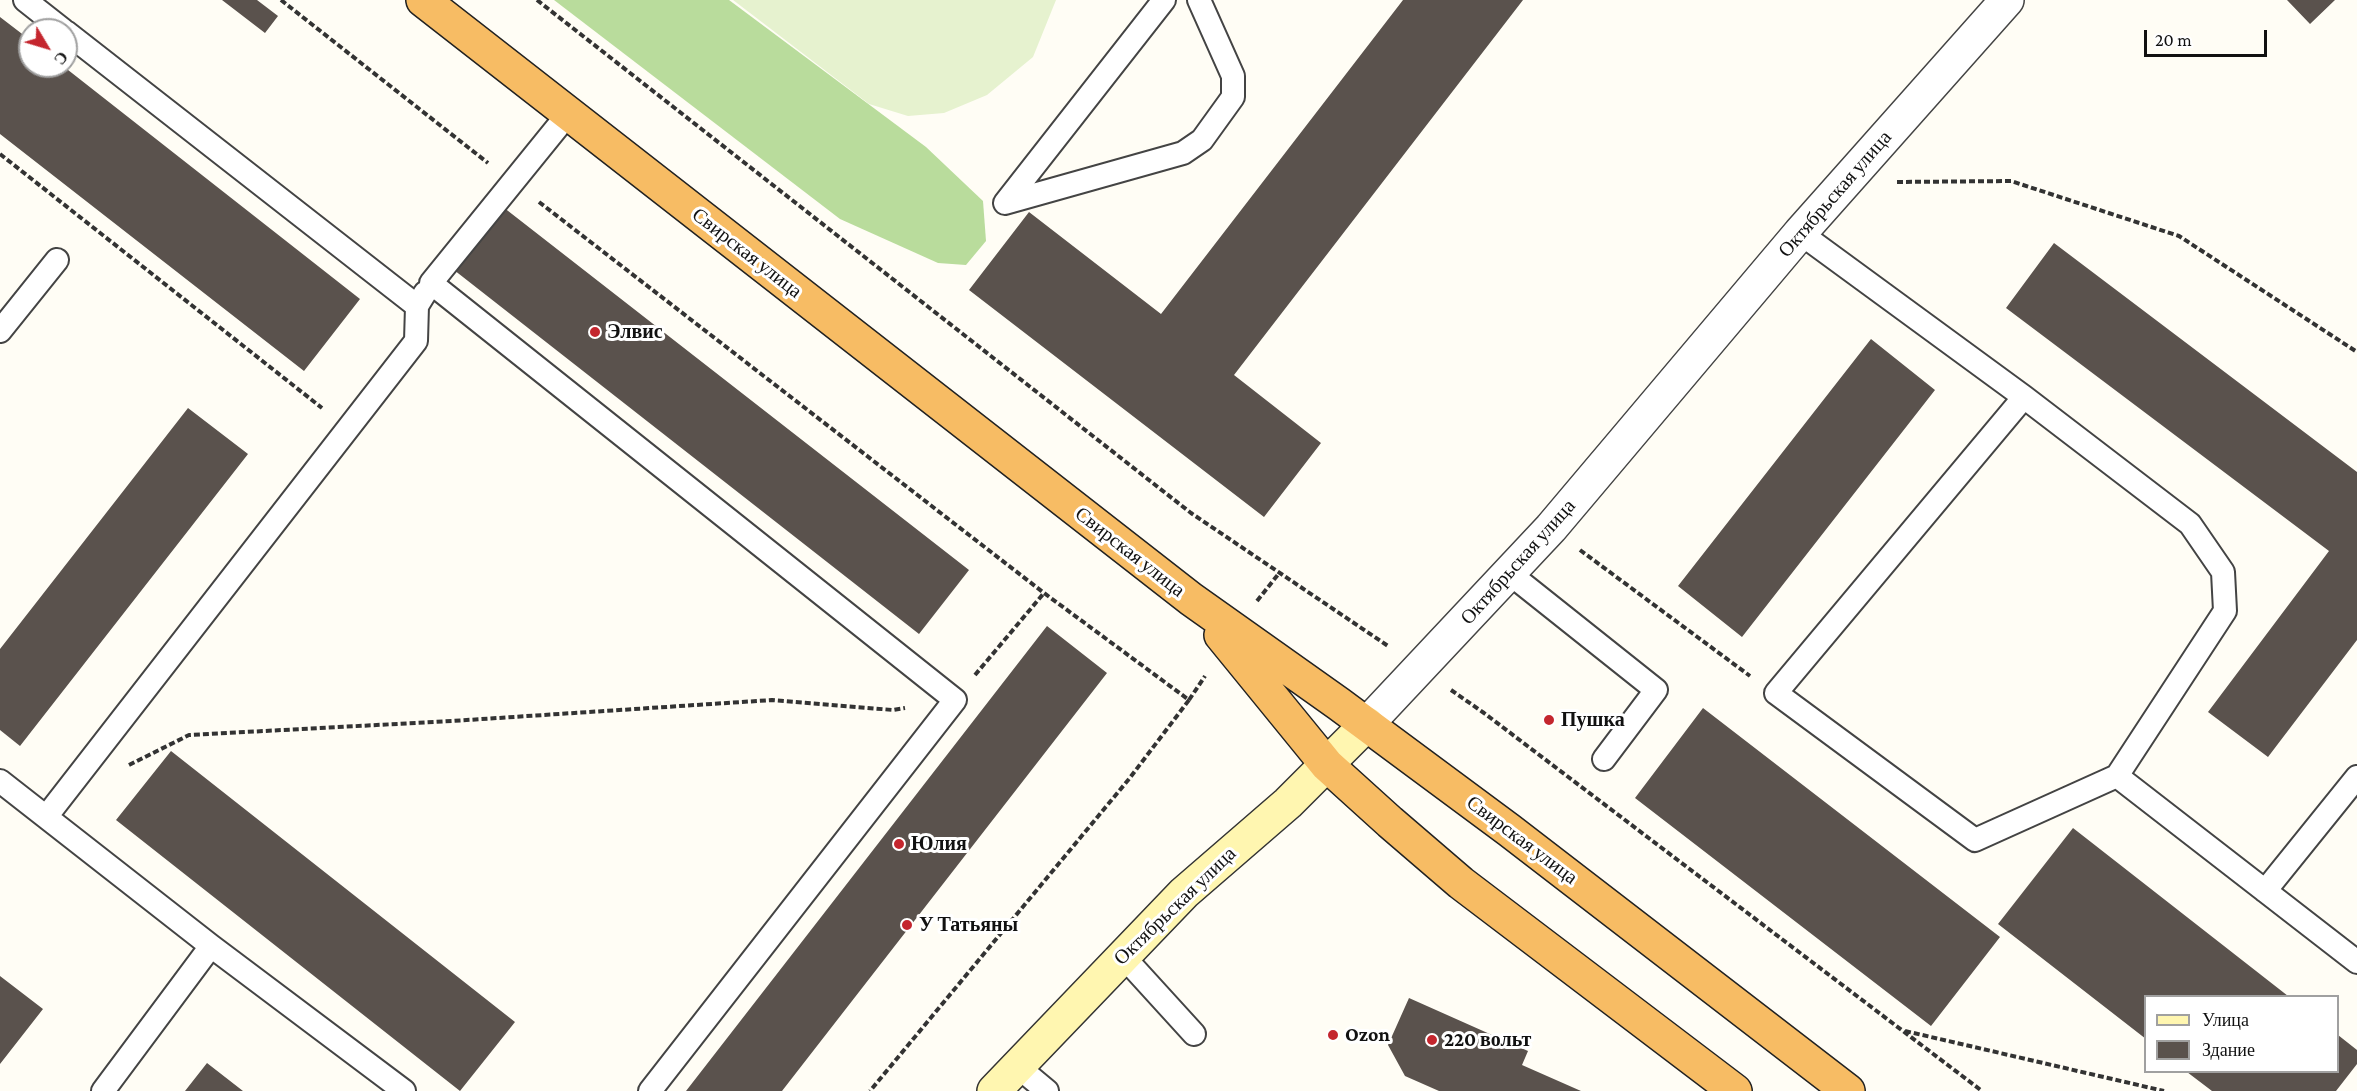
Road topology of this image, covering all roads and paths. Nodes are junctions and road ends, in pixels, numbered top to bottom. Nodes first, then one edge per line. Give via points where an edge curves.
1 (25, 0) edge
2 (281, 0) edge
3 (423, 0) edge
4 (537, 0) edge
5 (1164, 0) edge
6 (1198, 0) edge
7 (2007, 0) edge
8 (48, 18) edge
9 (78, 41) edge
10 (568, 114) junction
11 (0, 154) edge
12 (513, 182) junction
13 (1845, 182) junction
14 (1800, 233) junction
15 (57, 260) dead end
16 (431, 283) junction
17 (417, 306) junction
18 (0, 331) edge
19 (2357, 352) edge
20 (2024, 397) junction
21 (348, 428) junction
22 (1551, 528) junction
23 (1509, 573) junction
24 (1044, 593) junction
25 (1191, 599) junction
26 (1420, 668) junction
27 (1776, 693) junction
28 (955, 700) junction
29 (1367, 724) junction
30 (1604, 759) dead end
31 (1327, 765) junction
32 (124, 767) dead end
33 (2117, 776) junction
34 (2357, 777) edge
35 (0, 781) edge
36 (46, 817) junction
37 (2265, 891) junction
38 (211, 946) junction
39 (1122, 956) junction
40 (2357, 962) edge
41 (1901, 1030) junction
42 (1194, 1034) dead end
43 (1017, 1066) junction
44 (103, 1091) edge
45 (404, 1091) edge
46 (650, 1091) edge
47 (870, 1091) edge
48 (994, 1091) edge
49 (1047, 1091) edge
50 (1735, 1091) edge
51 (1848, 1091) edge
52 (1982, 1091) edge
53 (2164, 1091) edge

1 - 8 lane
2 - 12 path
3 - 10 highway, Свирская улица
4 - 26 path via 1191,513
5 - 6 lane via 1005,203 1183,153 1202,140 1233,96 1233,76
7 - 13 street, Октябрьская улица
9 - 17 lane
10 - 12 lane
10 - 25 highway, Свирская улица
11 - 21 path
12 - 16 lane
12 - 24 path
13 - 14 street, Октябрьская улица
13 - 19 path via 2011,182 2180,236
14 - 20 lane
14 - 22 street, Октябрьская улица
15 - 18 lane
16 - 17 lane
16 - 28 lane
17 - 21 lane via 416,341
20 - 27 lane
20 - 33 lane via 2190,524 2223,572 2225,611
21 - 36 lane
22 - 23 street, Октябрьская улица
22 - 27 path
23 - 26 street, Октябрьская улица
23 - 30 lane via 1656,690
24 - 28 path
24 - 47 path via 1189,700 1129,779
25 - 29 highway, Свирская улица
25 - 31 highway
26 - 29 street, Октябрьская улица
26 - 41 path via 1485,713
27 - 33 lane via 1975,840
28 - 32 path via 893,710 772,700 189,735
28 - 46 lane
29 - 31 main road, Октябрьская улица
29 - 51 highway, Свирская улица
31 - 39 main road, Октябрьская улица via 1184,893
31 - 50 highway via 1461,883
33 - 37 lane
34 - 37 lane
35 - 36 lane
36 - 38 lane
37 - 40 lane
38 - 44 lane
38 - 45 lane
39 - 42 lane
39 - 43 main road, Октябрьская улица
41 - 52 path
41 - 53 path
43 - 48 main road, Октябрьская улица
43 - 49 lane

